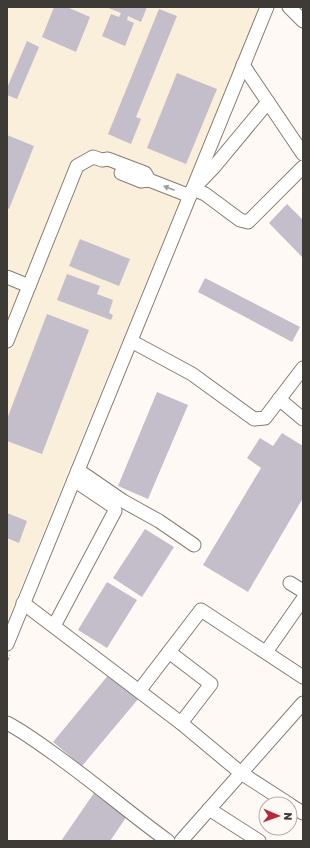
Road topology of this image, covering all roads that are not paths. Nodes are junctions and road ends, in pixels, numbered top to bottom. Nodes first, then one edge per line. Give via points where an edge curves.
1 (268, 7) edge
2 (289, 7) edge
3 (303, 21) edge
4 (243, 64) junction
5 (268, 102) junction
6 (303, 154) edge
7 (303, 167) edge
8 (191, 192) junction
9 (7, 277) edge
10 (29, 286) junction
11 (7, 341) edge
12 (131, 341) junction
13 (303, 368) edge
14 (279, 399) junction
15 (303, 419) edge
16 (76, 475) junction
17 (194, 545) dead end
18 (290, 583) dead end
19 (303, 591) edge
20 (303, 598) edge
21 (23, 603) junction
22 (54, 626) junction
23 (7, 644) edge
24 (169, 652) junction
25 (266, 652) junction
26 (303, 677) edge
27 (138, 691) junction
28 (303, 703) edge
29 (7, 723) edge
30 (181, 723) junction
31 (241, 773) junction
32 (277, 796) edge
33 (209, 809) junction
34 (168, 841) edge
35 (181, 841) edge
36 (259, 841) edge

1 - 4 street
2 - 3 street
4 - 5 street
4 - 8 street
5 - 6 street
5 - 8 street
7 - 8 street via 248,222 240,220 205,194
8 -> 10 street via 149,180 144,173 108,159 93,157 78,166
8 - 12 street
9 - 10 street
10 - 11 street
12 - 14 street via 192,374 254,420 265,418
12 - 16 street
13 - 14 street
14 - 15 street
16 - 17 street via 159,521
16 - 21 street
16 - 22 street via 115,511
18 - 19 street
20 - 25 street
21 - 22 street
21 - 23 street
22 - 27 street
24 - 25 street via 201,610
24 - 27 street
24 - 30 street via 214,686
25 - 26 street
27 - 30 street
28 - 31 street
29 - 34 street via 25,732
30 - 31 street
31 - 32 street
31 - 33 street
33 - 35 street
33 - 36 street

